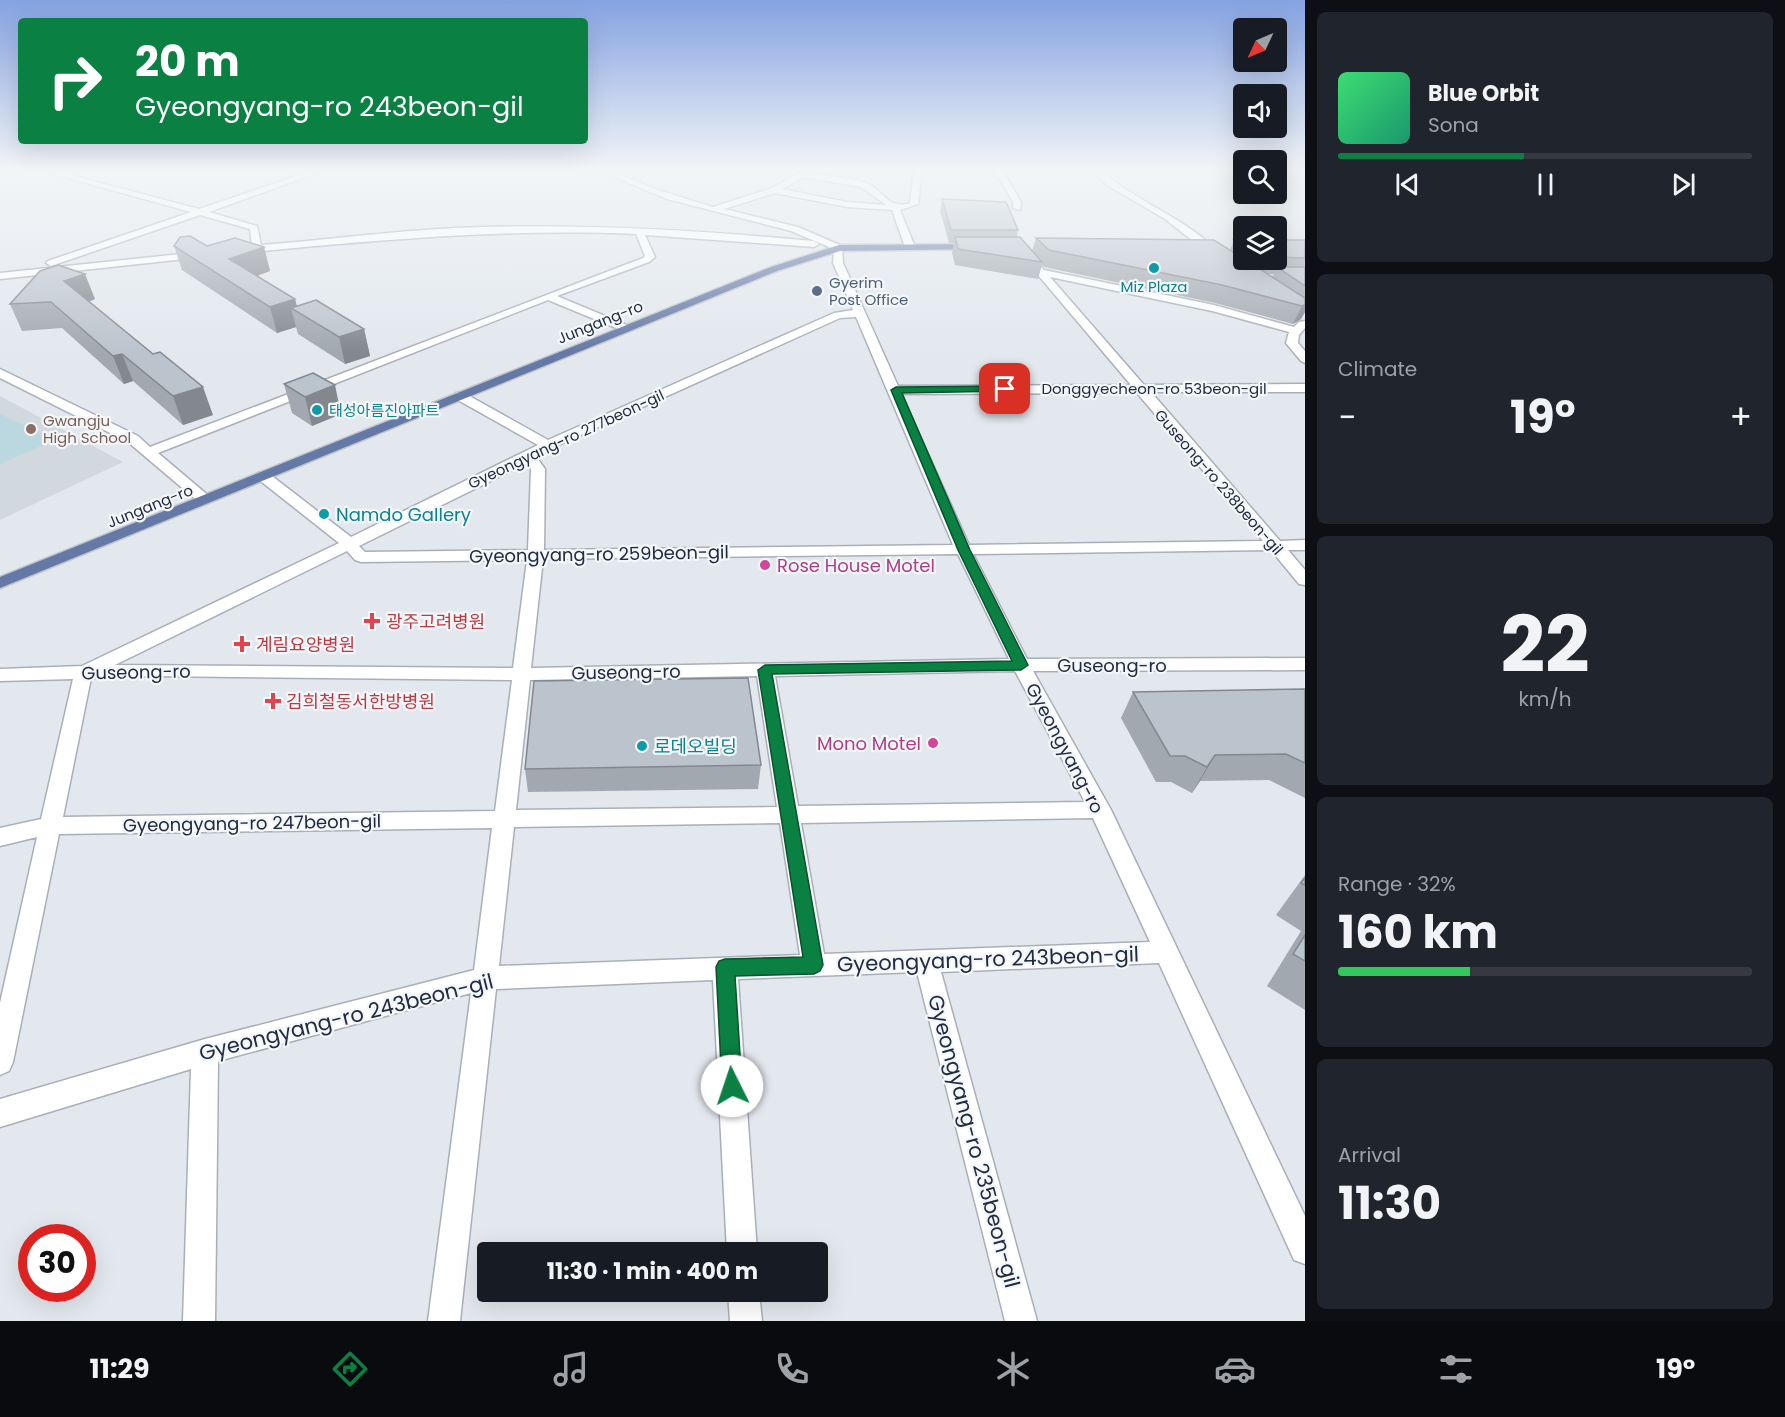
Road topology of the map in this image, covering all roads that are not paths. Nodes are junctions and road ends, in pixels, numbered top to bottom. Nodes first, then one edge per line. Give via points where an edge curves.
1 (147, 230) edge
2 (255, 230) edge
3 (796, 230) edge
4 (903, 230) edge
5 (1183, 230) edge
6 (639, 231) junction
7 (910, 247) junction
8 (996, 247) edge
9 (1018, 247) joint
10 (1040, 247) edge
11 (839, 248) junction
12 (1182, 248) edge
13 (1205, 248) junction
14 (257, 249) junction
15 (233, 251) edge
16 (210, 254) edge
17 (1224, 254) edge
18 (1041, 272) junction
19 (21, 273) junction
20 (0, 276) edge
21 (0, 280) edge
22 (548, 296) junction
23 (1295, 309) edge
24 (859, 313) junction
25 (1305, 316) edge
26 (1301, 327) edge
27 (625, 328) junction
28 (1305, 359) edge
29 (0, 373) edge
30 (1136, 387) junction
31 (1305, 388) edge
32 (896, 390) junction
33 (460, 396) junction
34 (547, 445) junction
35 (149, 452) junction
36 (529, 457) junction
37 (263, 476) junction
38 (205, 500) junction
39 (347, 543) junction
40 (1274, 545) junction
41 (1305, 545) edge
42 (964, 550) junction
43 (536, 554) junction
44 (1305, 580) edge
45 (0, 583) edge
46 (1305, 664) edge
47 (1021, 665) junction
48 (765, 670) junction
49 (83, 673) junction
50 (524, 674) junction
51 (0, 675) edge
52 (1100, 810) junction
53 (789, 815) junction
54 (504, 819) junction
55 (48, 826) junction
56 (0, 837) edge
57 (1167, 952) junction
58 (926, 961) junction
59 (814, 965) junction
60 (725, 967) junction
61 (485, 978) junction
62 (205, 1052) junction
63 (0, 1062) edge
64 (0, 1113) edge
65 (741, 1242) edge
66 (1305, 1249) edge
67 (745, 1302) edge
68 (199, 1321) edge
69 (444, 1321) edge
70 (746, 1321) edge
71 (1022, 1321) edge

1 - 19 street
2 - 14 street
3 - 11 street via 818,235
4 - 7 street
5 - 13 street
6 - 11 street via 738,236
6 - 14 street via 455,231
6 - 22 street via 650,256 646,260
7 - 8 main road, Jungang-ro
7 - 11 main road, Jungang-ro
9 - 10 main road
9 - 18 street, Guseong-ro 238beon-gil
11 - 24 street, Gyeongyang-ro via 838,263
11 - 27 main road, Jungang-ro via 755,276
12 - 13 main road
13 - 17 main road
14 - 15 street
16 - 19 street
18 - 26 street
18 - 30 street, Guseong-ro 238beon-gil
19 - 20 street
19 - 21 street
22 - 27 street
22 - 35 street
23 - 25 street
24 - 32 street, Gyeongyang-ro
24 - 34 street, Gyeongyang-ro 277beon-gil via 838,315
26 - 28 street via 1293,334 1292,343
27 - 33 main road, Jungang-ro
29 - 35 street via 133,439
30 - 31 street, Donggyecheon-ro 53beon-gil
30 - 32 street, Donggyecheon-ro 53beon-gil
30 - 40 street, Guseong-ro 238beon-gil
32 - 42 street, Gyeongyang-ro
33 - 34 street
33 - 37 main road, Jungang-ro
34 - 36 street, Gyeongyang-ro 277beon-gil
35 - 38 street
36 - 39 street, Gyeongyang-ro 277beon-gil
36 - 43 street via 538,469
37 - 38 main road, Jungang-ro
37 - 39 street, Gyeongyang-ro 259beon-gil
38 - 45 main road, Jungang-ro
39 - 43 street, Gyeongyang-ro 259beon-gil via 361,557
39 - 49 street, Gyeongyang-ro 277beon-gil
40 - 41 street, Gyeongyang-ro 259beon-gil
40 - 42 street, Gyeongyang-ro 259beon-gil
40 - 44 street, Guseong-ro 238beon-gil
42 - 43 street, Gyeongyang-ro 259beon-gil
42 - 47 street, Gyeongyang-ro
43 - 50 street
46 - 47 street, Guseong-ro
47 - 48 street, Guseong-ro
47 - 52 street, Gyeongyang-ro
48 - 50 street, Guseong-ro
48 - 53 street
49 - 50 street, Guseong-ro via 152,670
49 - 51 street, Guseong-ro
49 - 55 street
50 - 54 street
52 - 53 street, Gyeongyang-ro 247beon-gil
52 - 57 street, Gyeongyang-ro
53 - 54 street, Gyeongyang-ro 247beon-gil
53 - 59 street
54 - 55 street, Gyeongyang-ro 247beon-gil
54 - 61 street
55 - 56 street, Gyeongyang-ro 247beon-gil
55 - 63 street
57 - 58 street, Gyeongyang-ro 243beon-gil
57 - 66 street, Gyeongyang-ro
58 - 59 street, Gyeongyang-ro 243beon-gil
58 - 71 street, Gyeongyang-ro 235beon-gil
59 - 60 street, Gyeongyang-ro 243beon-gil
60 - 61 street, Gyeongyang-ro 243beon-gil
60 - 65 street
61 - 62 street, Gyeongyang-ro 243beon-gil
61 - 69 street
62 - 64 street, Gyeongyang-ro 243beon-gil
62 - 68 street
67 - 70 street

